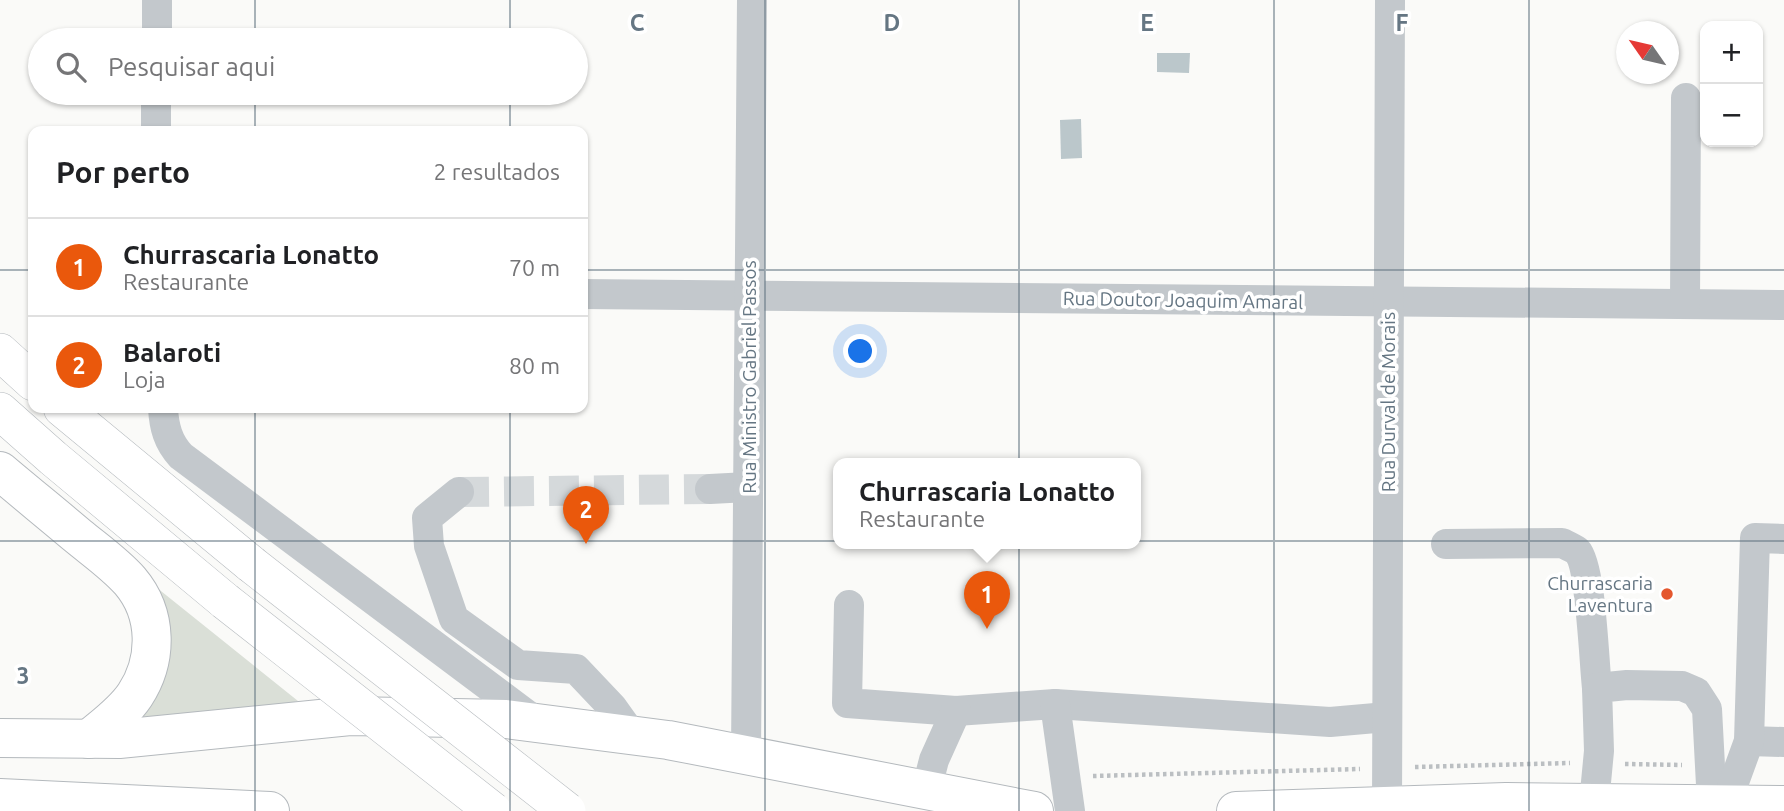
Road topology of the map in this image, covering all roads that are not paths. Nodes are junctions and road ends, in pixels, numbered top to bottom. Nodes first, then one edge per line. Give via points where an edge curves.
1 (157, 0) edge
2 (752, 0) edge
3 (1390, 0) edge
4 (156, 28) edge
5 (1686, 97) dead end
6 (156, 105) edge
7 (156, 126) edge
8 (588, 294) edge
9 (750, 296) junction
10 (1388, 302) junction
11 (1685, 304) junction
12 (1784, 305) edge
13 (0, 352) edge
14 (28, 377) edge
15 (0, 411) edge
16 (68, 413) edge
17 (164, 413) edge
18 (0, 471) edge
19 (748, 486) junction
20 (710, 489) tunnel mouth
21 (459, 492) tunnel mouth
22 (1784, 539) edge
23 (1446, 544) dead end
24 (849, 605) dead end
25 (1597, 688) junction
26 (1055, 704) junction
27 (956, 710) junction
28 (1387, 717) junction
29 (538, 723) junction
30 (632, 735) junction
31 (0, 738) edge
32 (89, 739) junction
33 (1749, 741) junction
34 (1784, 742) edge
35 (746, 755) junction
36 (926, 790) junction
37 (0, 798) edge
38 (1594, 803) junction
39 (1719, 804) junction
40 (1387, 805) junction
41 (1784, 805) edge
42 (270, 811) edge
43 (494, 811) edge
44 (567, 811) edge
45 (1034, 811) edge
46 (1070, 811) edge
47 (1236, 811) edge

1 - 4 street
2 - 9 street, Rua Ministro Gabriel Passos
3 - 10 street, Rua Durval de Morais
5 - 11 street
6 - 7 street
8 - 9 street, Rua Doutor Joaquim Amaral
9 - 10 street, Rua Doutor Joaquim Amaral
9 - 19 street, Rua Ministro Gabriel Passos
10 - 11 street, Rua Doutor Joaquim Amaral
10 - 28 street, Rua Durval de Morais
11 - 12 street, Rua Doutor Joaquim Amaral
13 - 14 main road
15 - 43 main road, bridge via 225,601
16 - 44 main road, bridge via 251,564
17 - 29 street via 167,437 181,456
18 - 32 highway via 122,573 141,596 150,621 152,651 142,682 134,697
19 - 20 street
19 - 35 street, Rua Ministro Gabriel Passos
21 - 30 street via 427,518 429,545 454,620 518,665 576,669
22 - 33 street via 1755,538
23 - 25 street via 1562,543 1577,551 1588,583
24 - 27 street via 847,703
25 - 38 street via 1599,751
25 - 39 street via 1682,686 1696,692 1707,709
26 - 27 street
26 - 28 street via 1330,722
26 - 46 street
27 - 36 street
28 - 40 street, Rua Durval de Morais
29 - 30 highway
29 - 32 highway via 350,716
30 - 35 highway
31 - 32 highway
33 - 34 street
33 - 39 street
35 - 36 highway
36 - 45 highway
37 - 42 highway
38 - 39 highway
38 - 40 highway
39 - 41 highway
40 - 47 highway

